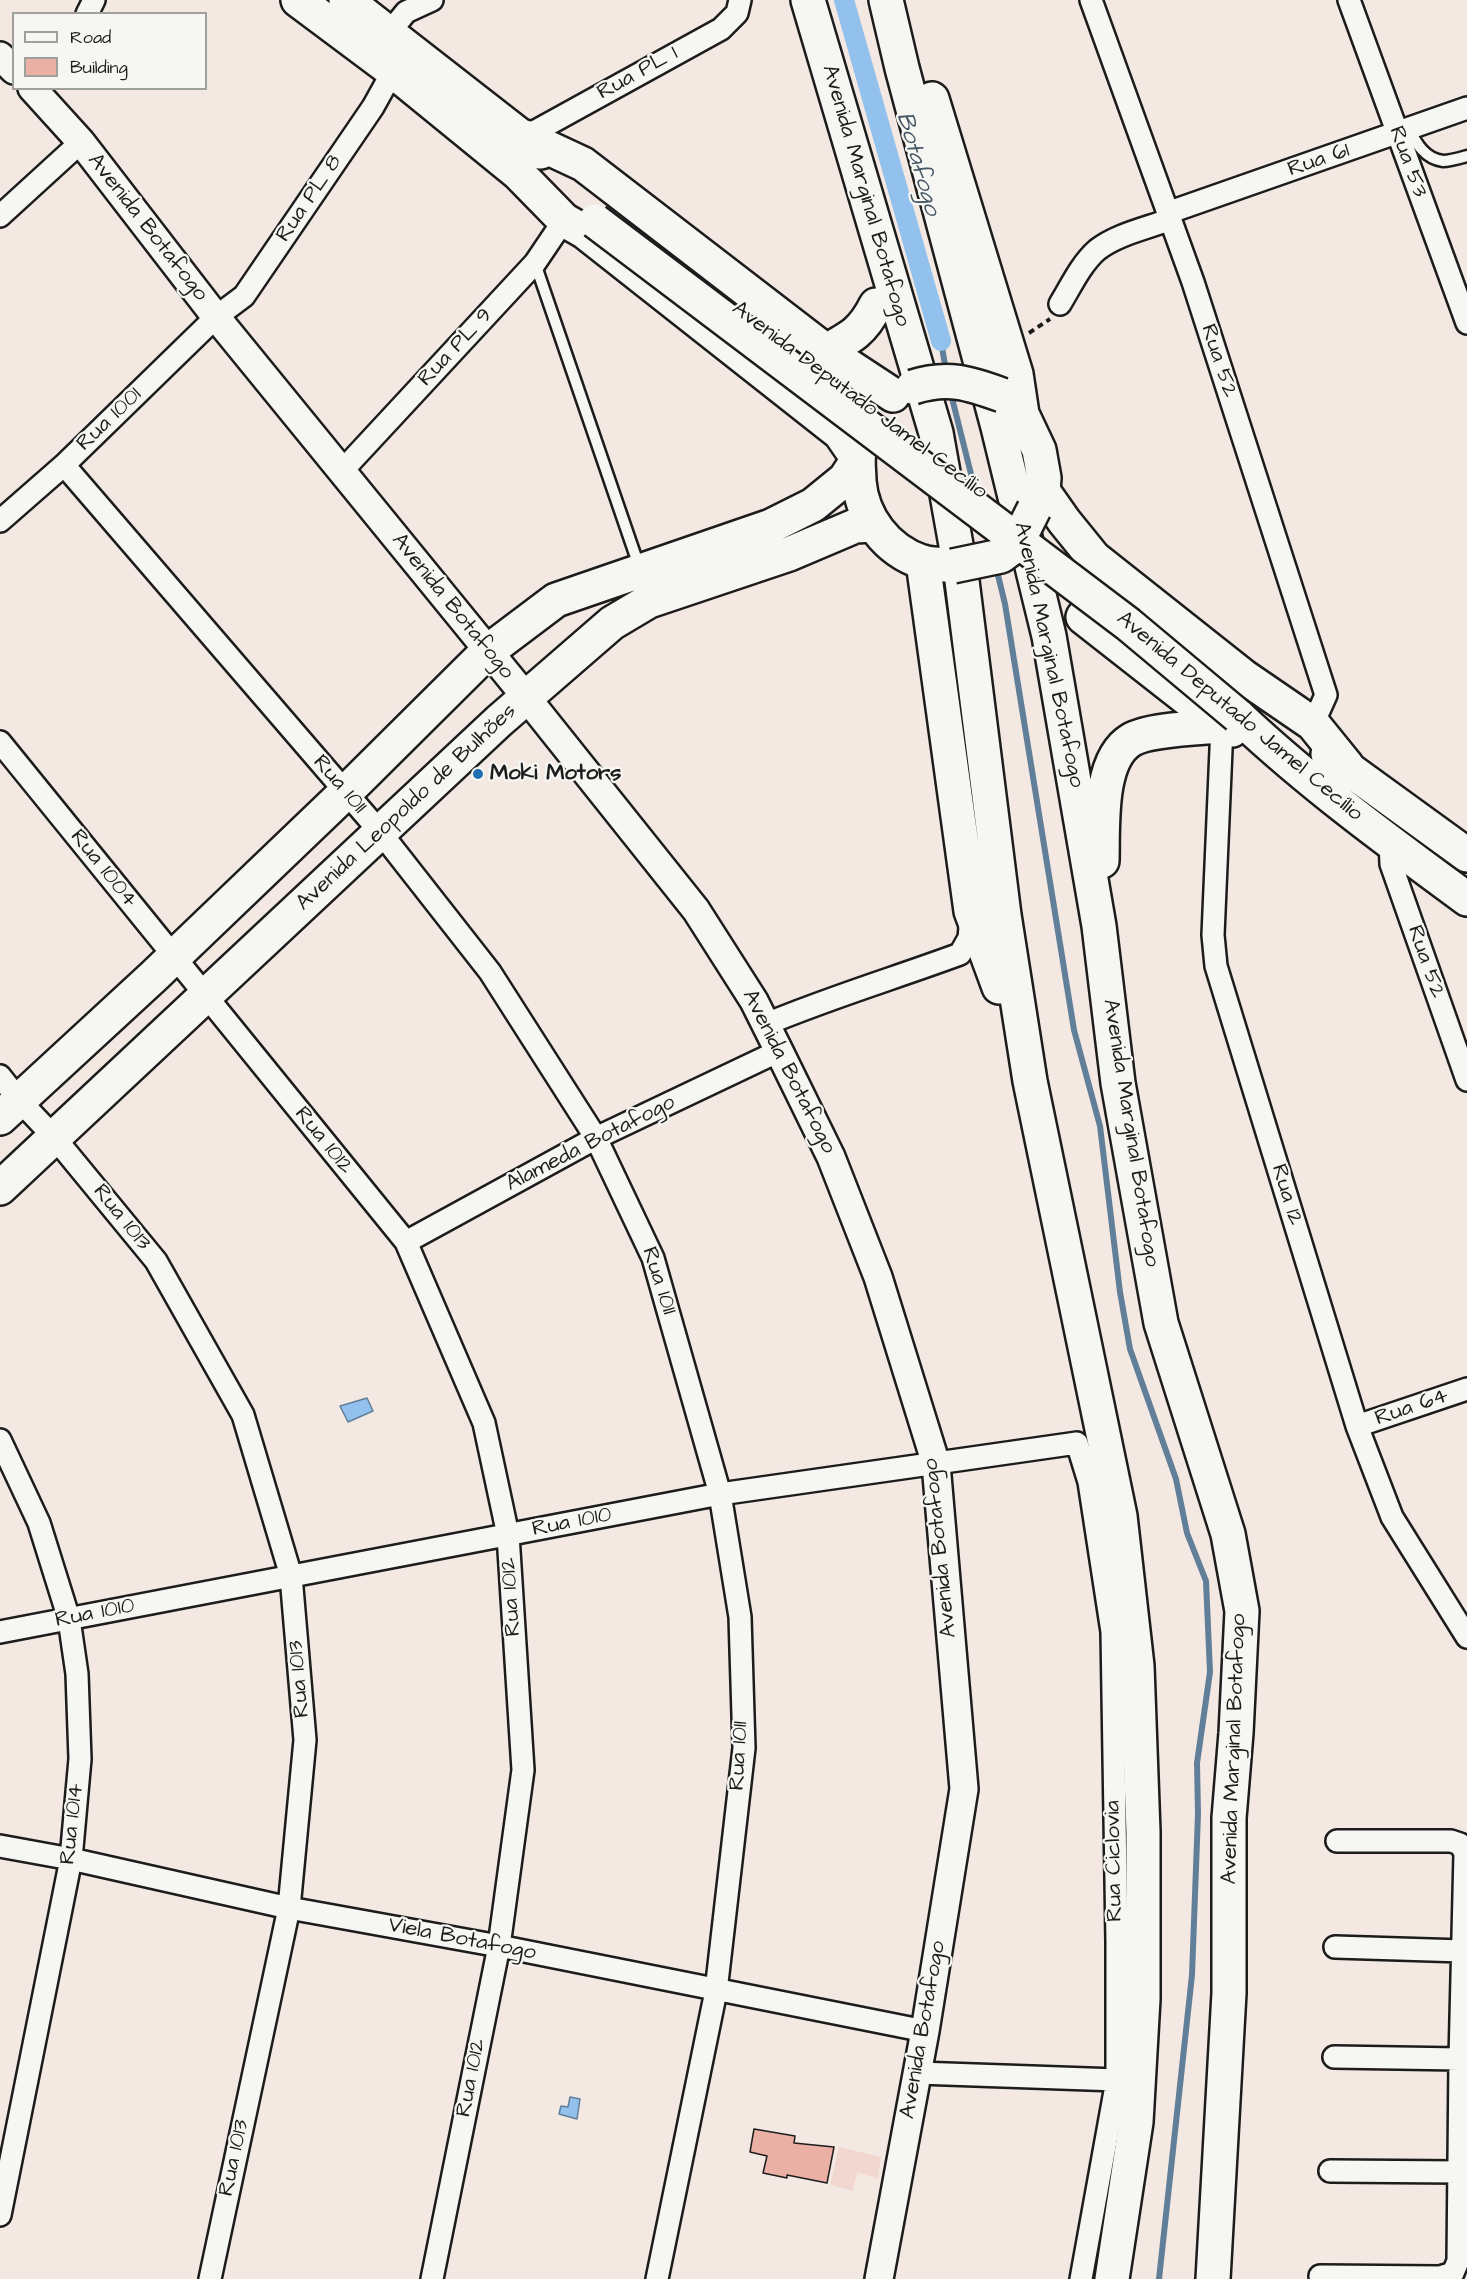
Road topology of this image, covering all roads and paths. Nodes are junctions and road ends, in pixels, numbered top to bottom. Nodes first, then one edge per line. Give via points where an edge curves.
1 (298, 0) edge
2 (346, 0) edge
3 (432, 0) edge
4 (740, 0) edge
5 (786, 0) edge
6 (808, 0) edge
7 (886, 0) edge
8 (891, 0) edge
9 (1091, 0) edge
10 (1348, 0) edge
11 (389, 33) junction
12 (0, 56) edge
13 (12, 68) edge
14 (393, 71) junction
15 (42, 93) edge
16 (1467, 108) edge
17 (1403, 131) junction
18 (525, 137) junction
19 (81, 142) junction
20 (1467, 156) edge
21 (585, 214) junction
22 (0, 216) edge
23 (1170, 216) junction
24 (535, 263) junction
25 (876, 304) junction
26 (1060, 304) joint
27 (216, 317) junction
28 (1467, 323) edge
29 (1025, 335) dead end
30 (826, 351) junction
31 (903, 391) junction
32 (1012, 405) junction
33 (858, 459) junction
34 (64, 465) junction
35 (342, 471) junction
36 (1038, 500) junction
37 (0, 521) edge
38 (873, 525) junction
39 (1000, 556) junction
40 (938, 564) junction
41 (641, 571) junction
42 (487, 652) junction
43 (526, 697) junction
44 (1230, 721) junction
45 (1313, 724) junction
46 (0, 742) edge
47 (1347, 766) junction
48 (346, 792) junction
49 (381, 833) junction
50 (1390, 842) junction
51 (1467, 855) edge
52 (1467, 899) edge
53 (971, 911) junction
54 (1099, 926) junction
55 (175, 956) junction
56 (205, 996) junction
57 (764, 1025) junction
58 (779, 1051) junction
59 (1467, 1080) edge
60 (1030, 1081) junction
61 (6, 1098) edge
62 (54, 1137) junction
63 (596, 1138) junction
64 (0, 1188) edge
65 (406, 1242) junction
66 (1467, 1389) edge
67 (1357, 1426) junction
68 (0, 1440) edge
69 (1077, 1443) joint
70 (936, 1464) junction
71 (720, 1494) junction
72 (508, 1535) junction
73 (291, 1576) junction
74 (69, 1619) junction
75 (0, 1632) edge
76 (1467, 1637) edge
77 (1337, 1841) dead end
78 (0, 1846) edge
79 (71, 1859) junction
80 (289, 1908) junction
81 (499, 1946) junction
82 (1335, 1947) dead end
83 (1463, 1951) junction
84 (716, 1991) junction
85 (925, 2031) junction
86 (1334, 2057) dead end
87 (1462, 2069) edge
88 (918, 2073) junction
89 (1117, 2080) junction
90 (1330, 2171) dead end
91 (1459, 2172) junction
92 (0, 2215) edge
93 (1320, 2276) dead end
94 (210, 2279) edge
95 (432, 2279) edge
96 (657, 2279) edge
97 (879, 2279) edge
98 (1081, 2279) edge
99 (1112, 2279) edge
100 (1213, 2279) edge

1 - 14 main road, Avenida Deputado Jamel Cecílio
2 - 11 main road, Avenida Deputado Jamel Cecílio
3 - 11 street via 406,12
4 - 18 street, Rua PL 1 via 737,13 721,29
5 - 25 main road
6 - 60 main road, Avenida Marginal Botafogo via 936,433 961,573 1004,915
7 - 54 main road, Avenida Marginal Botafogo via 998,427 1048,636
8 - 32 main road via 921,63 1016,374
9 - 23 street, Rua 52
10 - 17 street, Rua 53
11 - 18 main road, Avenida Deputado Jamel Cecílio
12 - 13 street
14 - 21 main road, Avenida Deputado Jamel Cecílio via 518,174
14 - 27 street, Rua PL 8 via 373,107 244,296
15 - 19 street, Avenida Botafogo
16 - 17 street, Rua 61
17 - 20 lane via 1419,148 1443,161
17 - 23 street, Rua 61
17 - 28 street, Rua 53
18 - 21 main road, Avenida Deputado Jamel Cecílio
18 - 30 main road via 583,164
19 - 22 street
19 - 27 street, Avenida Botafogo
21 - 24 street, Rua PL 9
21 - 33 main road via 585,232 840,433
21 - 44 main road, Avenida Deputado Jamel Cecílio, bridge via 1128,624
21 - 47 main road, Avenida Deputado Jamel Cecílio via 1215,671 1275,720
23 - 26 street, Rua 61 via 1096,251
23 - 45 street, Rua 52 via 1326,695
24 - 35 street, Rua PL 9
24 - 41 lane
25 - 30 main road via 866,324
25 - 31 main road via 892,368
26 - 29 path via 1048,321
27 - 34 street, Rua 1001
27 - 35 street, Avenida Botafogo
30 - 31 main road
31 - 32 main road, bridge via 933,381 967,382
31 - 33 main road via 870,417
32 - 36 main road via 1039,450 1044,478
33 - 38 main road via 861,495
33 - 41 main road via 845,479 813,506 771,526
34 - 37 street, Rua 1001
34 - 48 street, Rua 1011
35 - 42 street, Avenida Botafogo
36 - 39 main road, bridge via 1016,545
36 - 45 main road via 1064,522 1094,558 1243,676
38 - 40 main road via 898,550
38 - 43 main road, Avenida Leopoldo de Bulhões via 855,526 789,554 649,601 612,623
39 - 40 main road, bridge
39 - 44 main road
40 - 53 main road
41 - 42 main road via 556,600
42 - 43 street, Avenida Botafogo
42 - 48 main road
43 - 49 main road, Avenida Leopoldo de Bulhões
43 - 57 street, Avenida Botafogo via 696,910 753,1000
44 - 50 main road, Avenida Deputado Jamel Cecílio via 1272,748
44 - 54 main road via 1131,740 1116,754 1105,785
44 - 67 street, Rua 12 via 1213,935 1216,966
45 - 47 main road
46 - 55 street, Rua 1004
47 - 51 main road, Avenida Deputado Jamel Cecílio
48 - 49 street, Rua 1011
48 - 55 main road
49 - 56 main road, Avenida Leopoldo de Bulhões
49 - 63 street, Rua 1011 via 490,972
50 - 52 main road, Avenida Deputado Jamel Cecílio
50 - 59 street, Rua 52 via 1391,864
53 - 57 street via 969,938 960,954
53 - 60 main road
54 - 100 main road, Avenida Marginal Botafogo via 1118,1083 1161,1323 1228,1534 1242,1611 1229,1818 1229,1993
55 - 56 street, Rua 1004
55 - 61 main road
56 - 62 main road, Avenida Leopoldo de Bulhões
56 - 65 street, Rua 1012
57 - 58 street, Avenida Botafogo
58 - 63 street, Alameda Botafogo
58 - 70 street, Avenida Botafogo via 831,1157 878,1277
60 - 99 main road, Avenida Marginal Botafogo via 1120,1516 1137,1666 1143,1832 1143,2000 1136,2122
61 - 62 street, Rua 1013
62 - 64 main road, Avenida Leopoldo de Bulhões
62 - 73 street, Rua 1013 via 156,1261 243,1415
63 - 65 street, Alameda Botafogo
63 - 71 street, Rua 1011 via 653,1258
65 - 72 street, Rua 1012 via 484,1423
66 - 67 street, Rua 64
67 - 76 street, Rua 12 via 1392,1517
68 - 74 street, Rua 1014 via 39,1523
69 - 70 street, Rua 1010
69 - 89 street, Rua Ciclovia via 1089,1482 1112,1632
70 - 71 street, Rua 1010
70 - 85 street, Avenida Botafogo via 964,1789
71 - 72 street, Rua 1010
71 - 84 street, Rua 1011 via 740,1617 744,1748
72 - 73 street, Rua 1010
72 - 81 street, Rua 1012 via 524,1770
73 - 74 street, Rua 1010
73 - 80 street, Rua 1013 via 305,1740
74 - 75 street, Rua 1010
74 - 79 street, Rua 1014 via 77,1674 80,1759
77 - 83 street via 1460,1844 1465,1853
78 - 79 street, Viela Botafogo
79 - 80 street, Viela Botafogo
79 - 92 street, Rua 1014
80 - 81 street, Viela Botafogo
80 - 94 street, Rua 1013
81 - 84 street, Viela Botafogo
81 - 95 street, Rua 1012
82 - 83 street
83 - 87 street
84 - 85 street, Viela Botafogo
84 - 96 street, Rua 1011
85 - 88 street, Avenida Botafogo
86 - 87 street
87 - 91 street
88 - 89 street
88 - 97 street, Avenida Botafogo
89 - 98 street, Rua Ciclovia
90 - 91 street
91 - 93 street via 1458,2261 1453,2273 1440,2277

